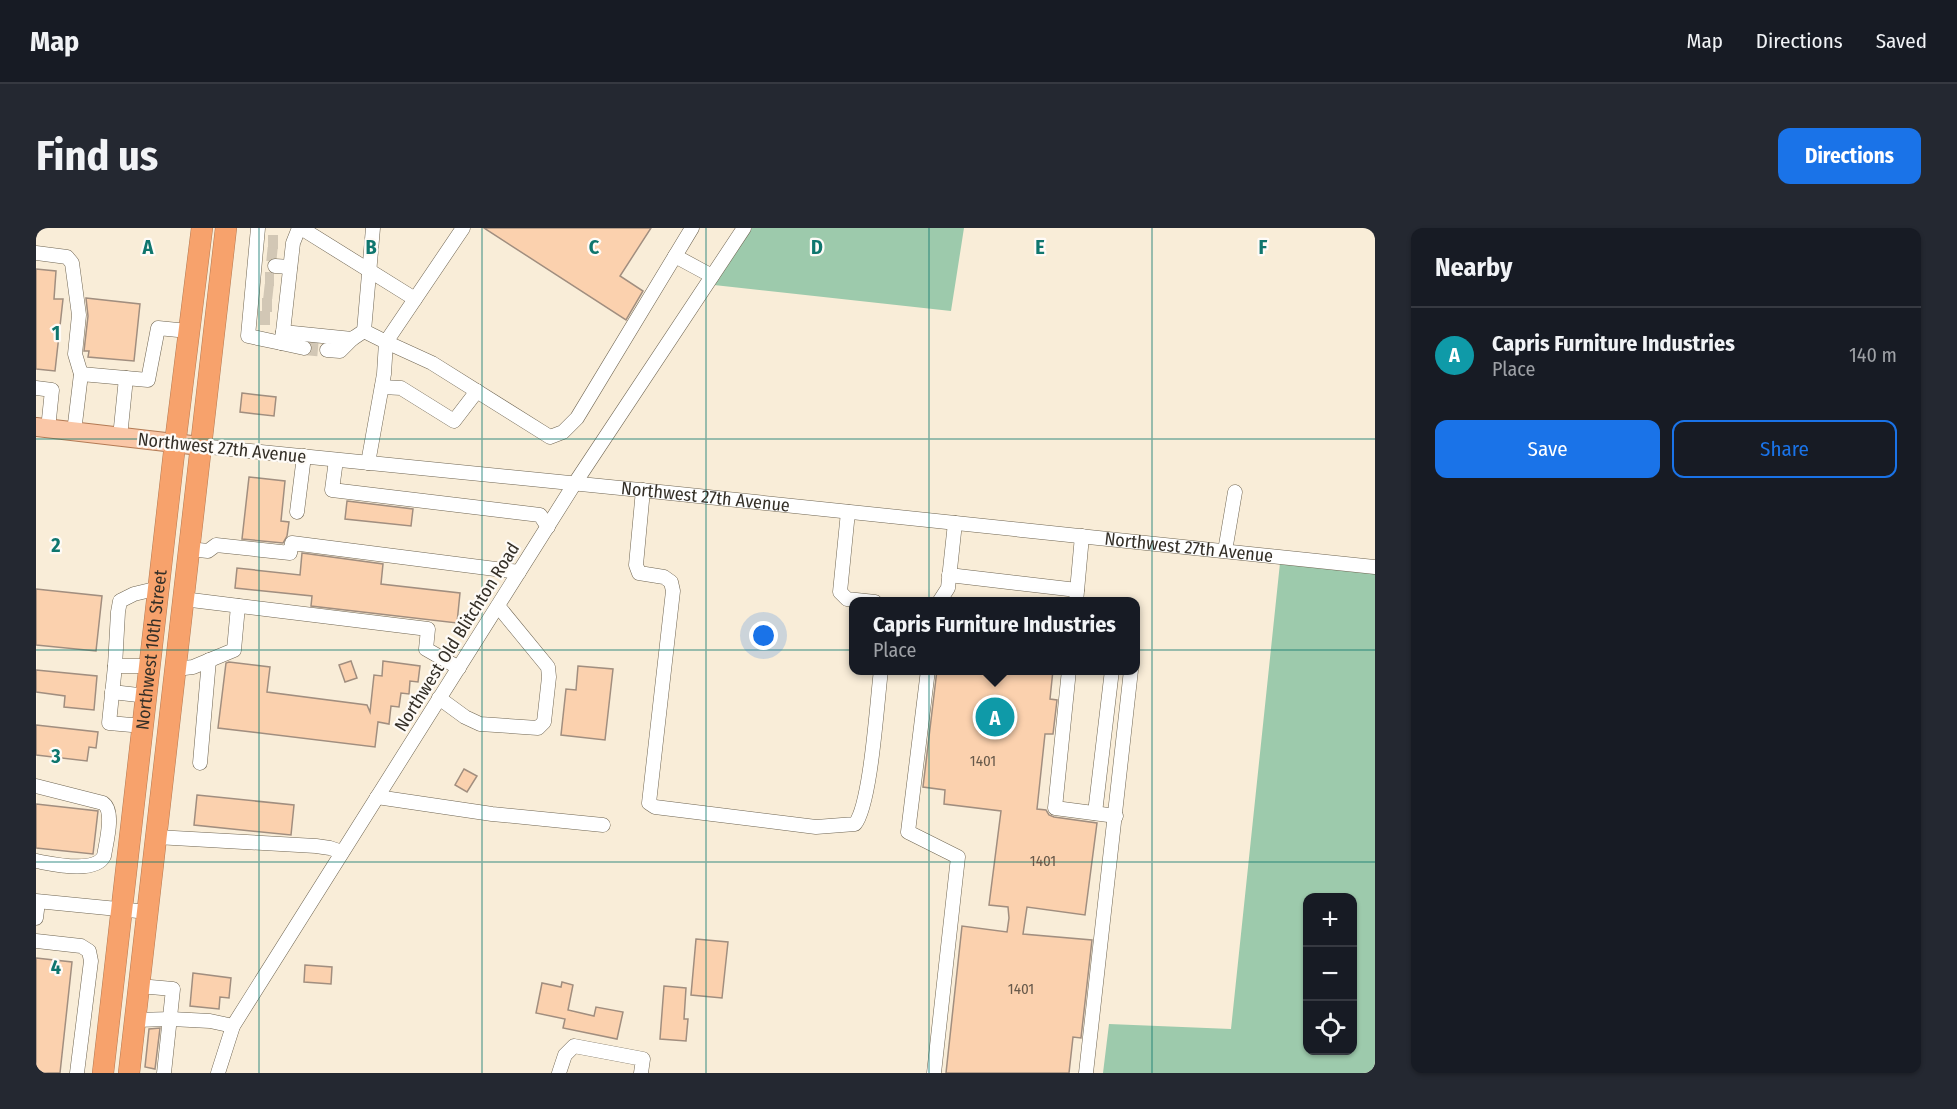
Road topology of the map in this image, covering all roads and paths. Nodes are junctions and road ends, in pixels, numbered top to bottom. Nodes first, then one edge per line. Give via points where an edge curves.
1 (202, 228) edge
2 (226, 228) edge
3 (300, 228) edge
4 (373, 228) edge
5 (463, 228) edge
6 (692, 228) edge
7 (744, 228) edge
8 (36, 253) edge
9 (675, 256) junction
10 (368, 268) junction
11 (712, 276) junction
12 (271, 281) edge
13 (415, 299) junction
14 (188, 331) junction
15 (364, 331) junction
16 (352, 339) junction
17 (386, 342) junction
18 (304, 348) dead end
19 (327, 350) tunnel mouth
20 (81, 374) junction
21 (126, 378) junction
22 (382, 387) junction
23 (36, 388) edge
24 (477, 391) junction
25 (42, 428) edge
26 (74, 432) junction
27 (120, 437) junction
28 (175, 444) junction
29 (200, 446) junction
30 (304, 456) junction
31 (336, 460) junction
32 (368, 463) junction
33 (575, 483) junction
34 (643, 490) junction
35 (1235, 492) dead end
36 (297, 512) dead end
37 (848, 512) junction
38 (955, 523) junction
39 (548, 527) junction
40 (1082, 536) junction
41 (189, 549) junction
42 (1225, 551) junction
43 (1375, 567) edge
44 (519, 572) junction
45 (949, 575) junction
46 (159, 588) junction
47 (1077, 596) edge
48 (942, 597) edge
49 (183, 599) junction
50 (849, 599) edge
51 (238, 606) junction
52 (498, 606) junction
53 (209, 660) junction
54 (115, 666) junction
55 (150, 666) junction
56 (459, 668) junction
57 (176, 669) junction
58 (880, 675) edge
59 (927, 675) edge
60 (1068, 675) edge
61 (1111, 675) edge
62 (1130, 675) edge
63 (112, 692) junction
64 (147, 696) junction
65 (440, 698) junction
66 (143, 726) junction
67 (200, 763) dead end
68 (36, 786) edge
69 (377, 797) junction
70 (1095, 813) junction
71 (1116, 816) junction
72 (603, 825) dead end
73 (156, 837) junction
74 (342, 852) junction
75 (36, 861) edge
76 (37, 902) edge
77 (122, 910) junction
78 (148, 912) junction
79 (36, 918) edge
80 (36, 940) edge
81 (139, 986) junction
82 (171, 1019) junction
83 (135, 1020) junction
84 (233, 1026) junction
85 (77, 1073) edge
86 (103, 1073) edge
87 (129, 1073) edge
88 (164, 1073) edge
89 (218, 1073) edge
90 (559, 1073) edge
91 (641, 1073) edge
92 (934, 1073) edge
93 (1086, 1073) edge

1 - 14 highway, Northwest 10th Street
2 - 29 highway, Northwest 10th Street
3 - 10 street
3 - 12 street
4 - 10 street
5 - 13 street
6 - 9 street
7 - 11 street, Northwest Old Blitchton Road
8 - 20 street via 68,257 72,262 79,315 75,354
9 - 11 street
9 - 24 street via 577,418 563,432 550,436
10 - 13 street
10 - 15 street
11 - 33 street, Northwest Old Blitchton Road
12 - 16 street
12 - 18 street
13 - 17 street
14 - 21 street via 158,328 148,380
14 - 28 highway, Northwest 10th Street
15 - 16 street
15 - 17 street
16 - 19 street via 340,351
17 - 22 street
17 - 24 street via 432,363
20 - 21 street
20 - 26 street
21 - 27 street
22 - 24 street via 402,388 454,421
22 - 32 street
23 - 25 street via 52,390
25 - 26 main road, Northwest 27th Avenue
26 - 27 main road, Northwest 27th Avenue
27 - 28 main road, Northwest 27th Avenue
28 - 29 main road, Northwest 27th Avenue
28 - 46 highway, Northwest 10th Street
29 - 30 street, Northwest 27th Avenue
29 - 41 highway, Northwest 10th Street
30 - 31 street, Northwest 27th Avenue
30 - 36 street
31 - 32 street, Northwest 27th Avenue
31 - 39 street via 332,490 540,515
32 - 33 street, Northwest 27th Avenue
33 - 34 street, Northwest 27th Avenue
33 - 39 street, Northwest Old Blitchton Road
34 - 37 street, Northwest 27th Avenue
34 - 58 street via 636,565 639,573 664,577 671,582 673,591 649,803 655,807 816,826 855,824 866,797
35 - 42 street
37 - 38 street, Northwest 27th Avenue
37 - 50 street via 840,592
38 - 40 street, Northwest 27th Avenue
38 - 45 street
39 - 44 street, Northwest Old Blitchton Road
40 - 42 street, Northwest 27th Avenue
40 - 47 street
41 - 44 street via 208,551 216,545 290,553 292,543
41 - 49 highway, Northwest 10th Street
42 - 43 street, Northwest 27th Avenue
44 - 52 street, Northwest Old Blitchton Road
45 - 47 street
45 - 48 street
46 - 54 street via 120,602
46 - 55 highway, Northwest 10th Street
49 - 51 street
49 - 57 highway, Northwest 10th Street
51 - 53 street via 234,650
51 - 56 street via 428,629 426,649
52 - 56 street, Northwest Old Blitchton Road
52 - 65 street via 548,667 544,722 538,728 480,724
53 - 57 street
53 - 67 street
54 - 55 street
54 - 63 street
55 - 57 highway
55 - 64 highway, Northwest 10th Street
56 - 65 street, Northwest Old Blitchton Road
57 - 73 highway, Northwest 10th Street
59 - 92 street via 908,832 958,857
60 - 70 street via 1055,808
61 - 70 street
62 - 71 street
63 - 64 street
63 - 66 street via 109,723
64 - 66 highway, Northwest 10th Street
65 - 69 street, Northwest Old Blitchton Road
66 - 77 highway, Northwest 10th Street
68 - 75 street via 103,803 110,814 101,861 85,866
69 - 72 street
69 - 74 street, Northwest Old Blitchton Road
70 - 71 street
71 - 93 street
73 - 74 street via 316,846
73 - 78 highway, Northwest 10th Street
74 - 84 street, Northwest Old Blitchton Road
76 - 77 street
76 - 79 street
77 - 78 street
77 - 86 highway, Northwest 10th Street
78 - 81 highway, Northwest 10th Street
80 - 85 street via 81,946 92,961
81 - 82 street via 173,989
81 - 83 highway, Northwest 10th Street
82 - 83 street
82 - 84 street
82 - 88 street
83 - 87 highway, Northwest 10th Street
84 - 89 street, Northwest Old Blitchton Road
90 - 91 street via 565,1055 574,1046 643,1059

